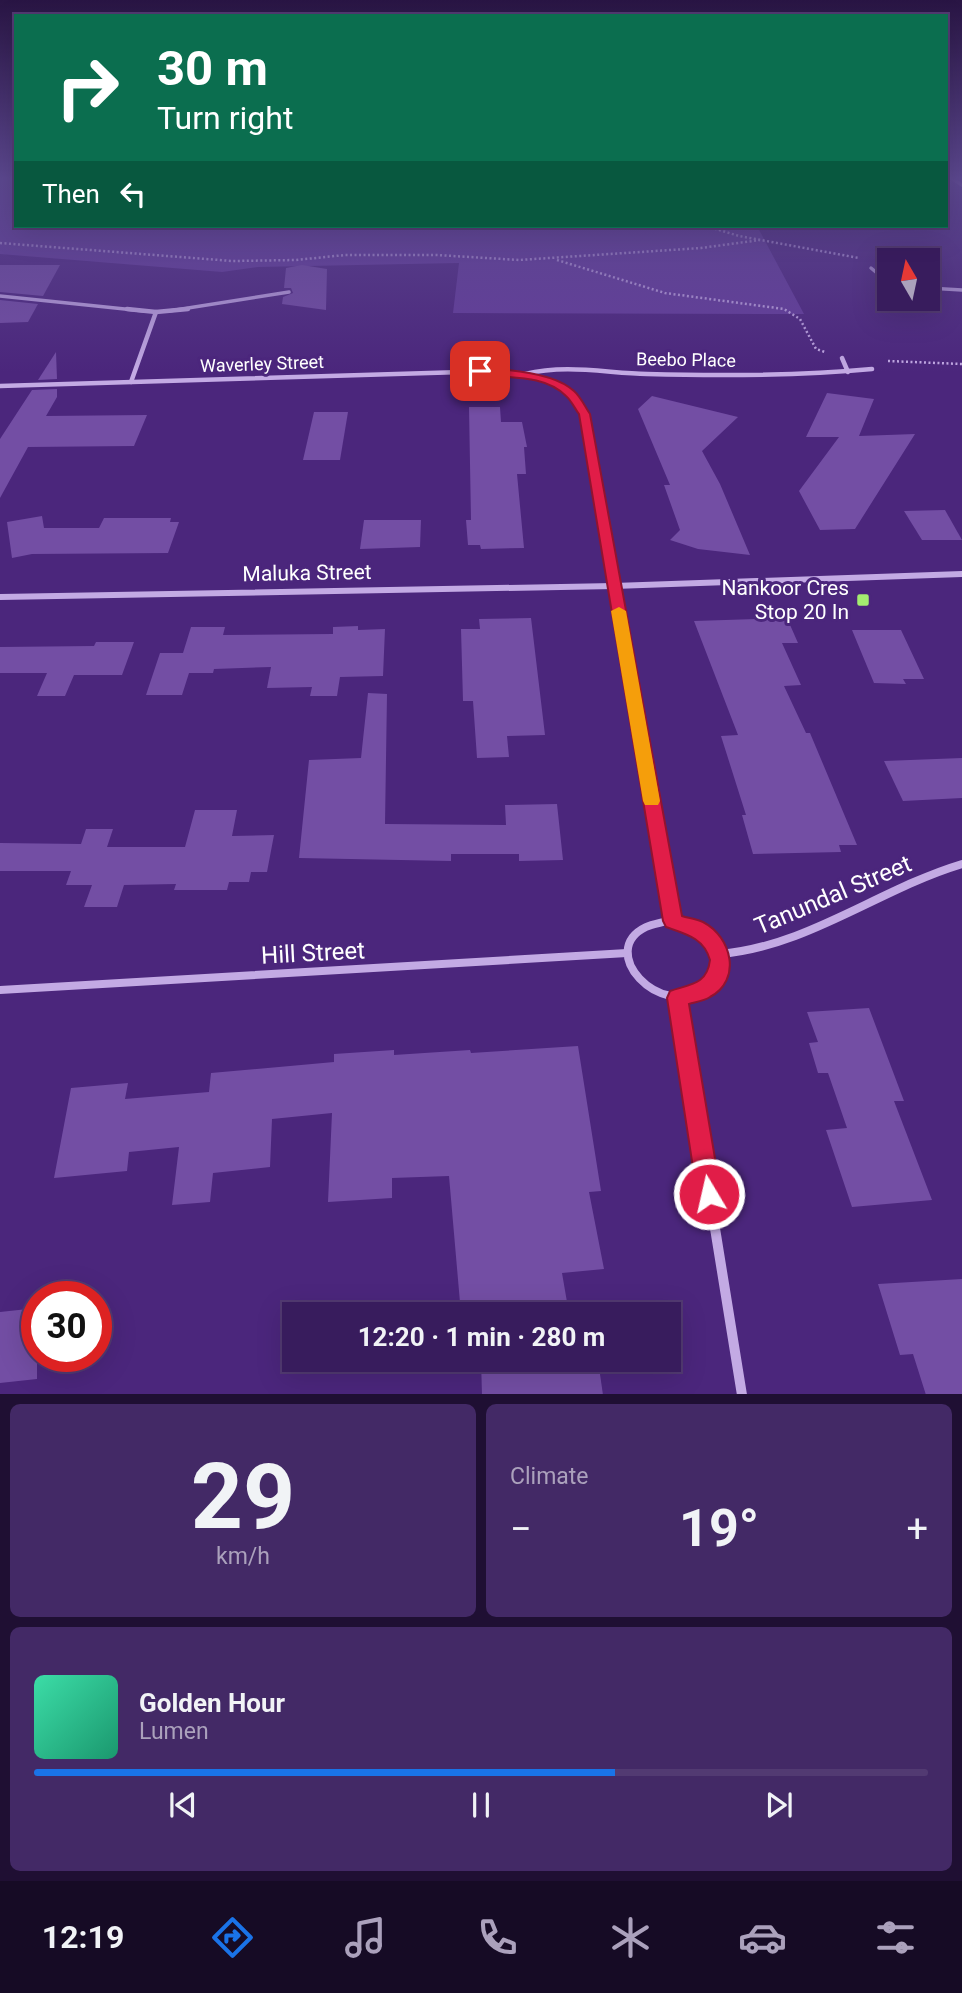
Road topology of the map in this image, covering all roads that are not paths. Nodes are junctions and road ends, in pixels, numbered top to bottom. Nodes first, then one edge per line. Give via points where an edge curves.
1 (872, 268) road end
2 (877, 272) edge
3 (940, 289) edge
4 (962, 290) edge
5 (289, 292) dead end
6 (0, 296) edge
7 (156, 312) junction
8 (842, 358) road end
9 (872, 369) road end
10 (848, 372) junction
11 (524, 374) junction
12 (131, 382) junction
13 (0, 386) edge
14 (962, 574) edge
15 (614, 586) junction
16 (0, 597) edge
17 (962, 864) edge
18 (673, 921) junction
19 (627, 954) junction
20 (719, 954) junction
21 (0, 990) edge
22 (678, 998) junction
23 (742, 1394) edge

1 - 2 street
3 - 4 street
5 - 7 street
6 - 7 street
7 - 12 street
8 - 10 street
9 - 10 street, Beebo Place
10 - 11 street, Beebo Place via 677,374 553,368
11 - 12 street, Waverley Street via 480,371
11 - 15 street via 563,388 584,414
12 - 13 street, Waverley Street
14 - 15 street, Maluka Street
15 - 16 street, Maluka Street
15 - 18 street
17 - 20 street, Tanundal Street via 920,877 780,942
18 - 19 street via 640,929
18 - 20 street via 696,928
19 - 21 street, Hill Street
19 - 22 street via 633,974 643,985
20 - 22 street via 719,972 713,983 702,992
22 - 23 street

